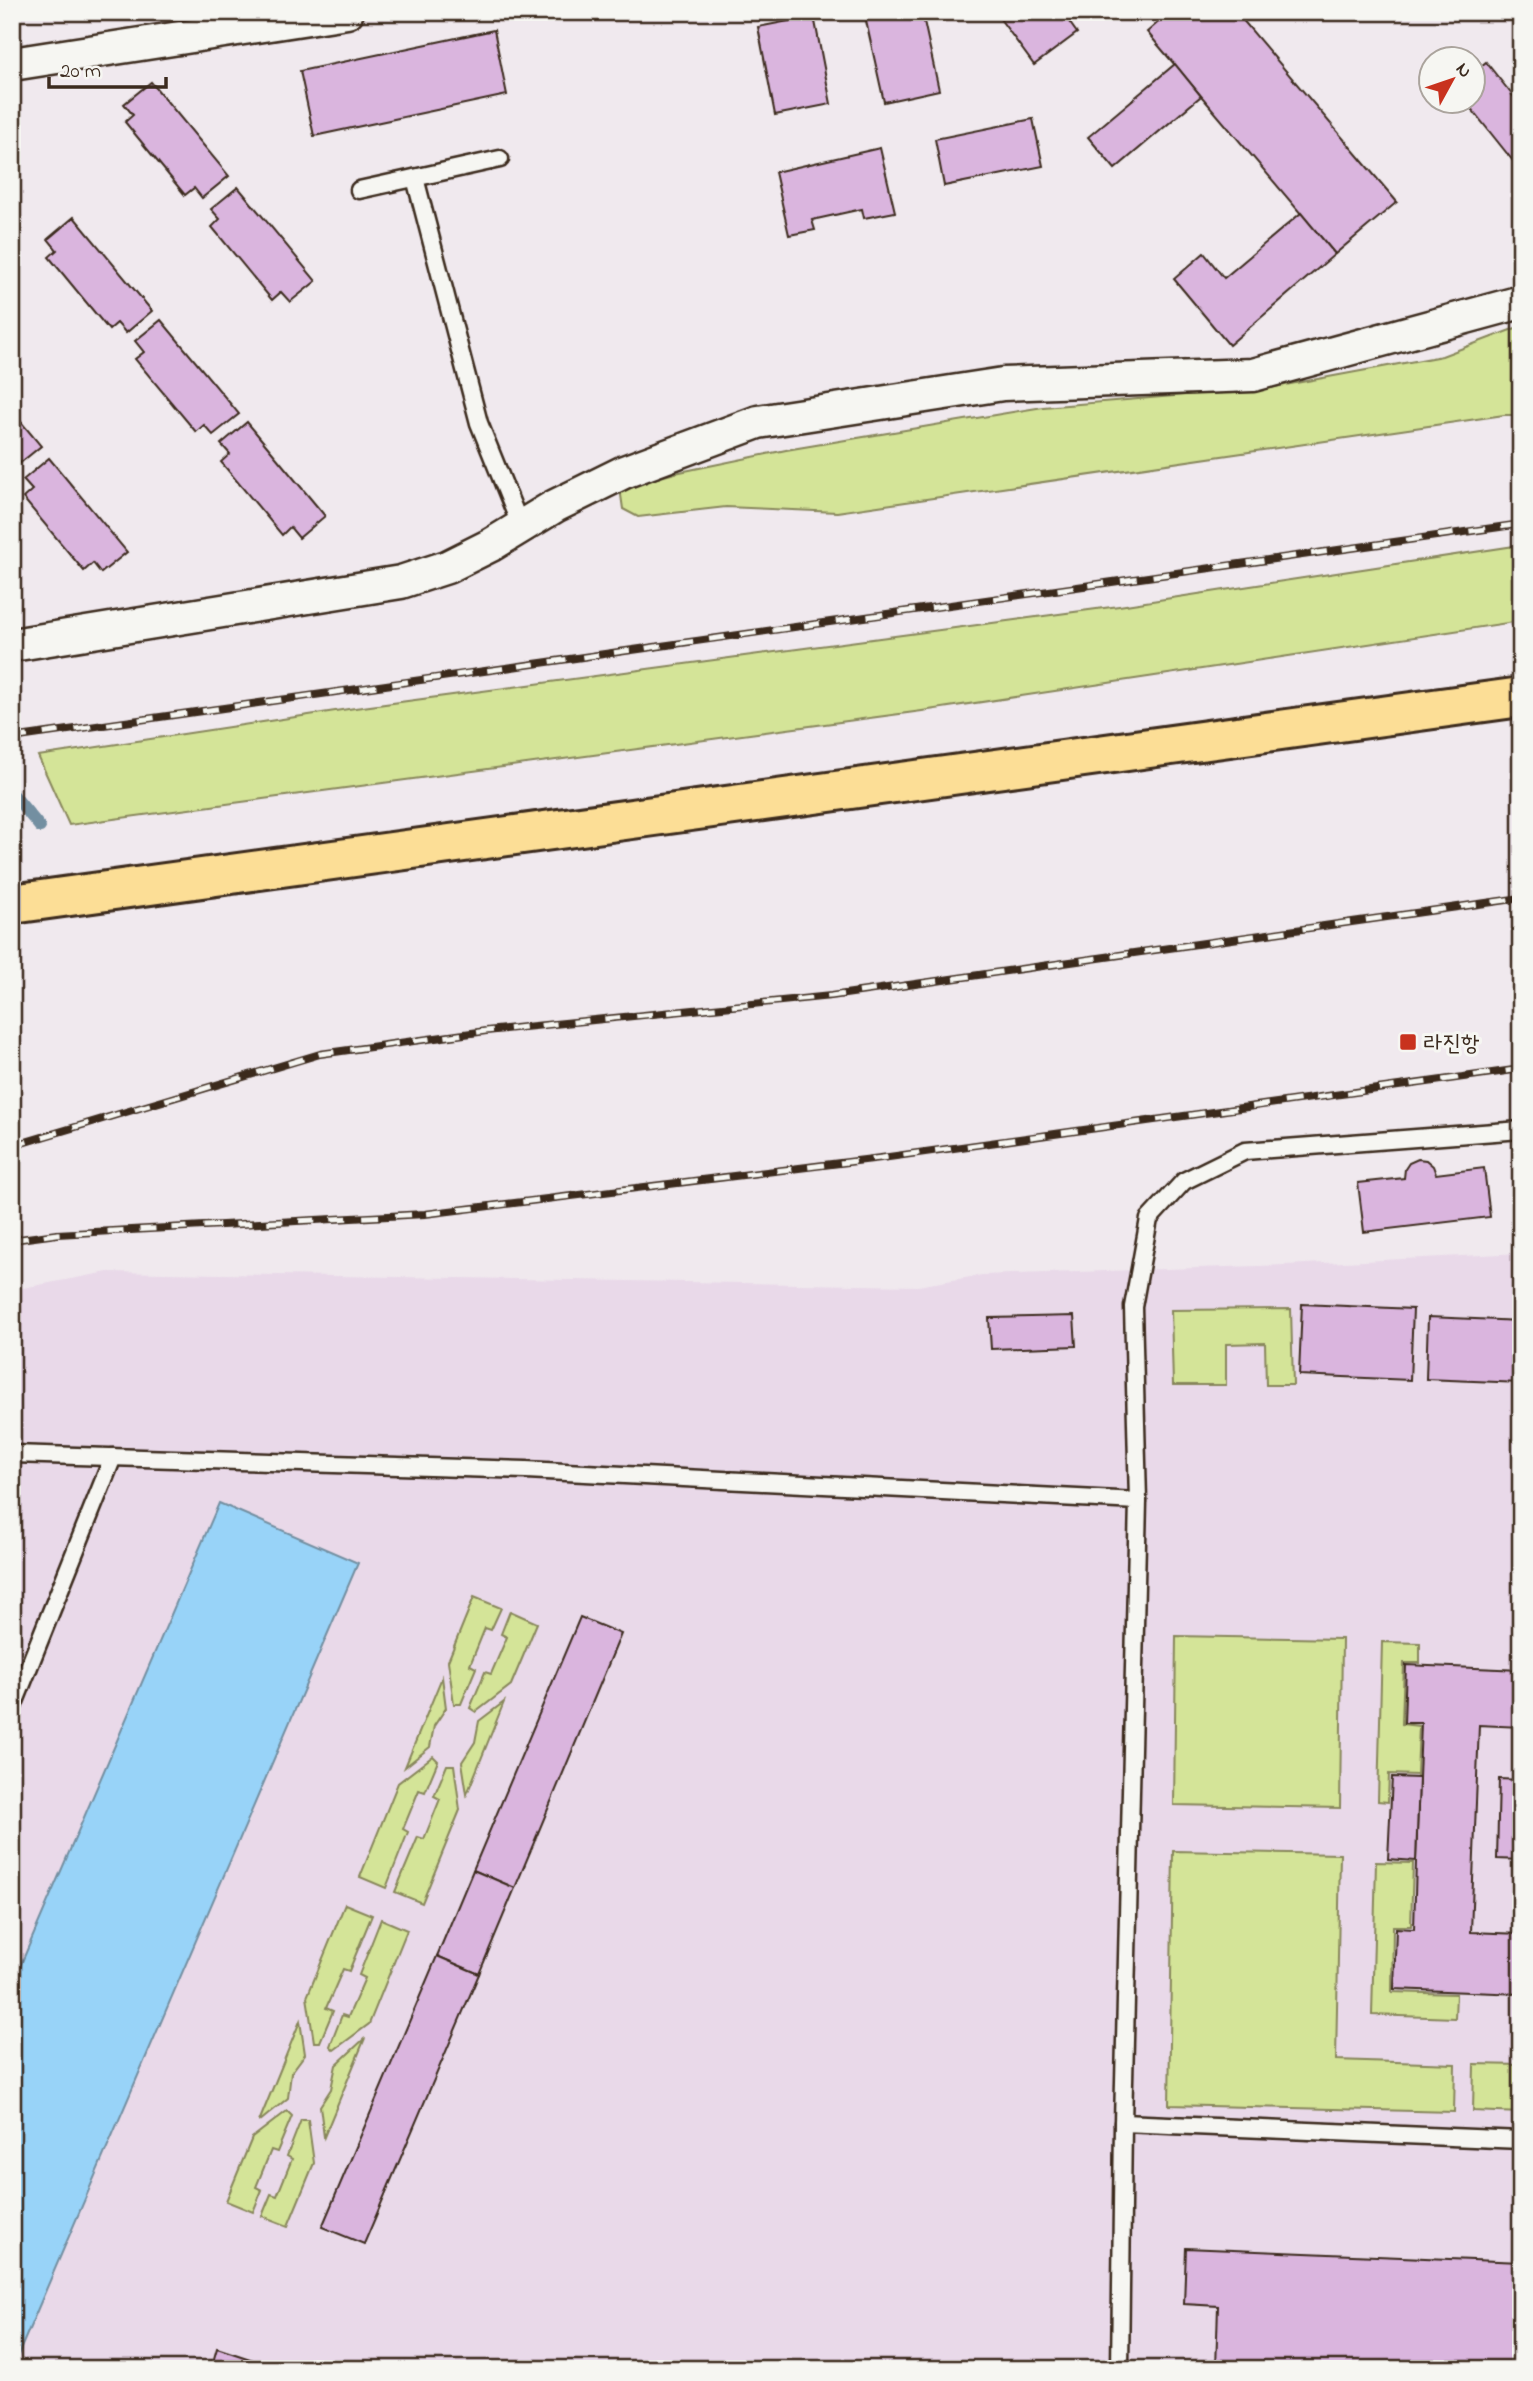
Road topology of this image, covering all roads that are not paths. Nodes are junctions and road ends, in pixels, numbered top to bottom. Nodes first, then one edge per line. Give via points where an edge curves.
1 (347, 12) edge
2 (12, 64) edge
3 (500, 159) dead end
4 (415, 178) junction
5 (359, 190) dead end
6 (1521, 302) edge
7 (521, 527) junction
8 (12, 645) edge
9 (1521, 697) edge
10 (14, 905) edge
11 (1521, 1130) edge
12 (12, 1454) edge
13 (113, 1457) junction
14 (1138, 1501) junction
15 (12, 1709) edge
16 (1123, 2123) junction
17 (1521, 2140) edge
18 (1121, 2369) edge

1 - 2 street
3 - 4 lane
4 - 5 lane
4 - 7 lane via 479,424
6 - 7 street via 1254,375 1003,384 758,422 624,472
7 - 8 street via 447,567 401,582
9 - 10 highway
11 - 14 lane via 1245,1151 1184,1181 1149,1219 1133,1307
12 - 13 lane
13 - 14 lane via 526,1470
13 - 15 lane
14 - 16 lane
16 - 17 lane
16 - 18 lane

